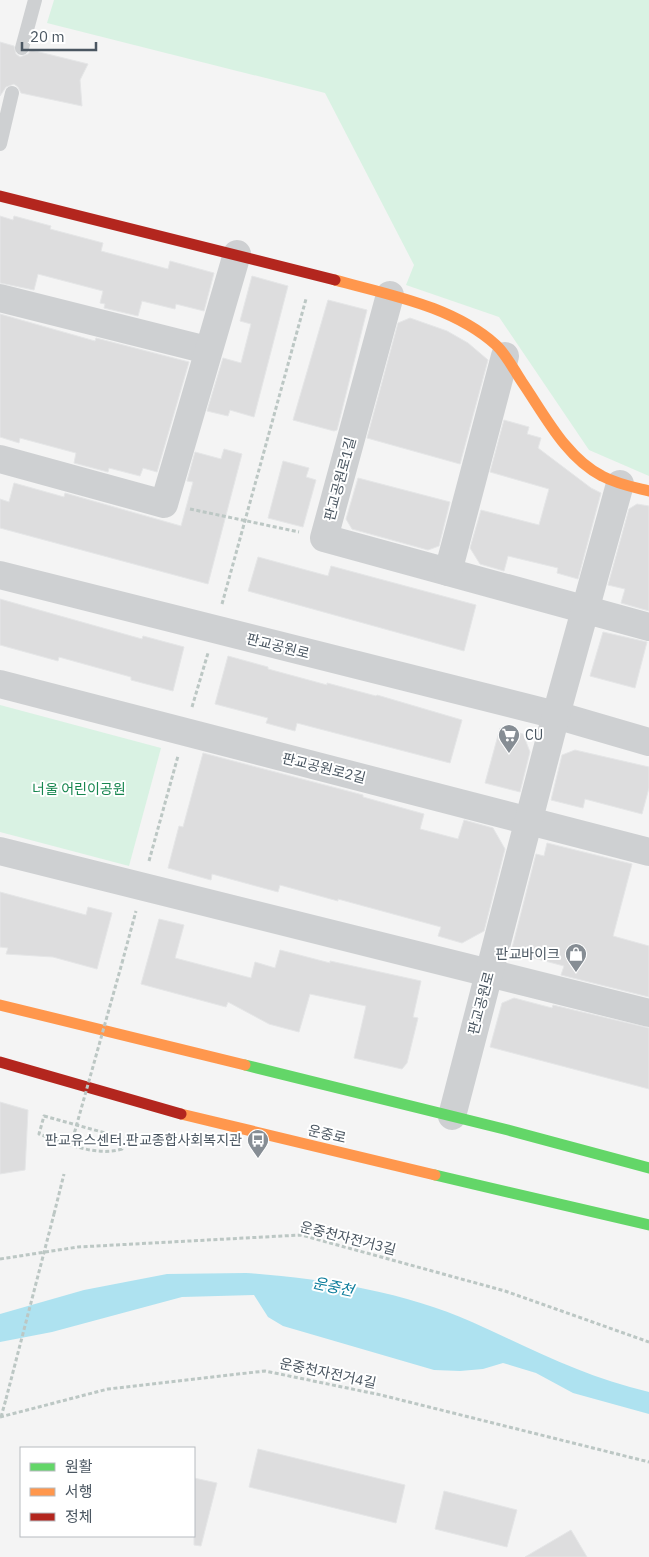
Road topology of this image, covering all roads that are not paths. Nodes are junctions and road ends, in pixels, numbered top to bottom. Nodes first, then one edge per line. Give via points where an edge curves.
1 (35, 0) edge
2 (22, 48) dead end
3 (12, 92) dead end
4 (0, 144) edge
5 (0, 196) edge
6 (237, 254) junction
7 (390, 295) junction
8 (0, 298) edge
9 (207, 350) junction
10 (506, 356) junction
11 (0, 460) edge
12 (620, 484) junction
13 (649, 491) edge
14 (448, 572) junction
15 (0, 576) edge
16 (584, 610) junction
17 (649, 627) edge
18 (0, 684) edge
19 (556, 715) junction
20 (649, 742) edge
21 (528, 820) junction
22 (0, 851) edge
23 (649, 852) edge
24 (488, 974) junction
25 (0, 1005) edge
26 (649, 1013) edge
27 (0, 1062) edge
28 (452, 1116) junction
29 (649, 1168) edge
30 (649, 1225) edge

1 - 2 lane
3 - 4 lane
5 - 6 main road
6 - 7 main road
6 - 9 street
7 - 10 main road via 452,316 477,330
7 - 14 street, 판교공원로1길 via 324,538
8 - 9 street
9 - 11 street via 164,504
10 - 12 main road via 564,442 582,462 601,476
10 - 14 street
12 - 13 main road
12 - 16 street, 판교공원로
14 - 16 street, 판교공원로1길
15 - 19 street, 판교공원로
16 - 17 street, 판교공원로1길
16 - 19 street, 판교공원로
18 - 21 street, 판교공원로2길
19 - 20 street, 판교공원로
19 - 21 street, 판교공원로
21 - 23 street, 판교공원로2길
21 - 24 street, 판교공원로
22 - 24 street
24 - 26 street
24 - 28 street, 판교공원로
25 - 28 main road
27 - 30 main road, 운중로 via 205,1121
28 - 29 main road

